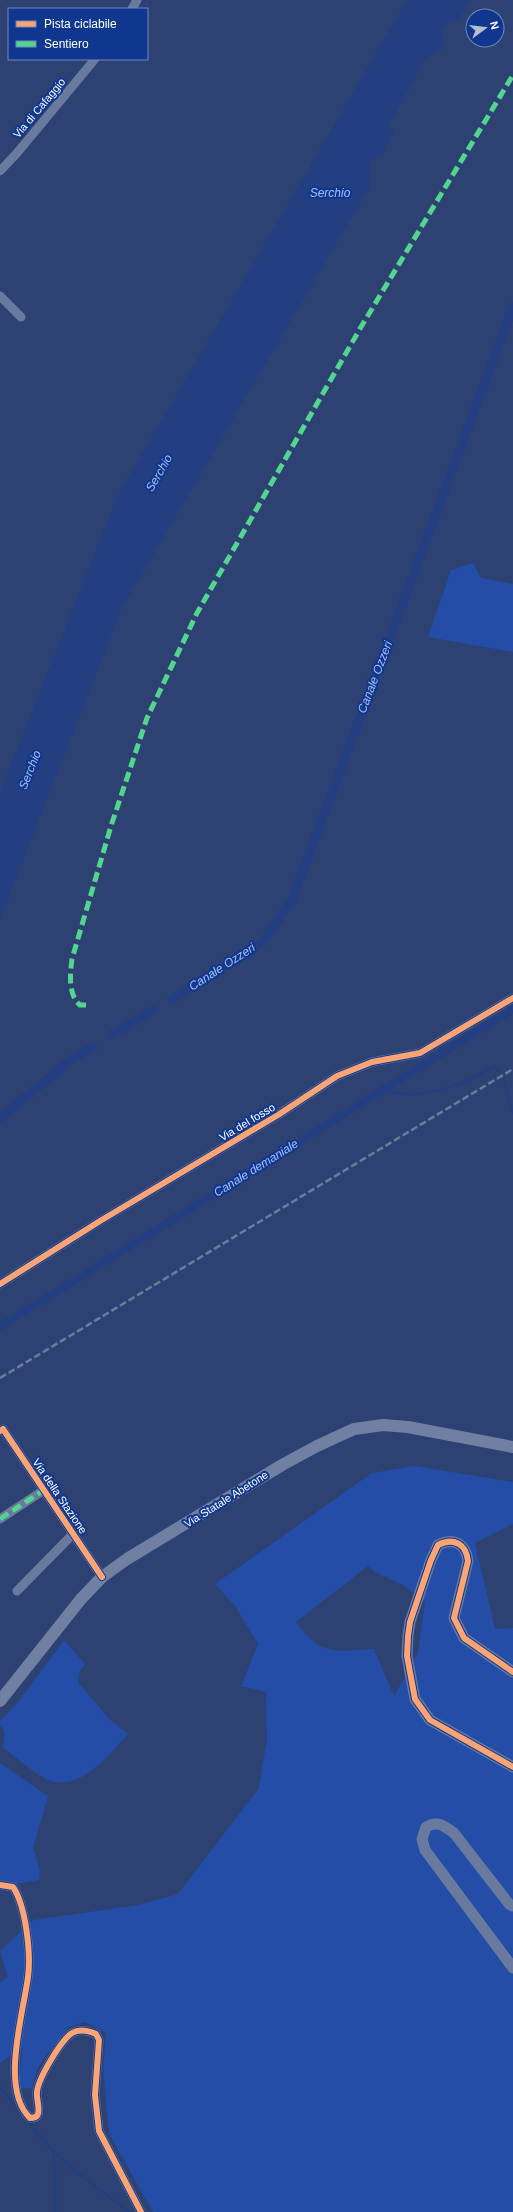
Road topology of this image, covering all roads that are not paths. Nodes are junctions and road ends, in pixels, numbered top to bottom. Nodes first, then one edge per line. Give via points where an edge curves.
1 (94, 60) edge
2 (0, 171) edge
3 (0, 296) edge
4 (21, 317) dead end
5 (513, 998) edge
6 (0, 1284) edge
7 (0, 1431) edge
8 (513, 1447) edge
9 (44, 1490) junction
10 (0, 1519) edge
11 (73, 1534) junction
12 (102, 1577) junction
13 (17, 1591) dead end
14 (513, 1672) edge
15 (0, 1701) edge
16 (513, 1767) edge
17 (0, 1885) edge
18 (513, 1906) edge
19 (513, 1968) edge
20 (141, 2212) edge

1 - 2 street, Via di Cafaggio
3 - 4 street
5 - 6 street, Via del fosso via 420,1053 372,1062 337,1076
7 - 9 street, Via della Stazione via 3,1429
8 - 12 main road, Via Statale Abetone via 391,1425 354,1429 282,1465 127,1559
9 - 10 street
9 - 11 street, Via della Stazione
11 - 12 street, Via della Stazione
11 - 13 street
12 - 15 main road, Via Statale Abetone via 80,1599
14 - 16 street via 464,1638 454,1618 468,1561 467,1552 457,1542 438,1545 433,1552 410,1622 407,1656 415,1699 430,1720
17 - 20 street via 13,1887 18,1894 28,1956 28,1975 16,2041 14,2074 20,2107 30,2118 36,2116 37,2091 44,2070 72,2033 88,2030 96,2034 99,2040 95,2095 99,2131
18 - 19 street via 454,1833 443,1824 434,1823 426,1827 422,1839 425,1850

